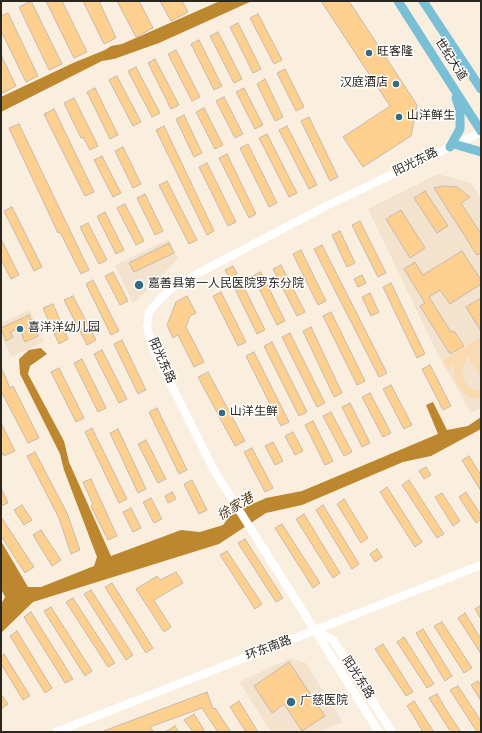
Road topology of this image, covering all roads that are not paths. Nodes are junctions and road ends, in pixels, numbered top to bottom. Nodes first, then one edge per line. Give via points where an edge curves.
1 (398, 1) edge
2 (423, 1) edge
3 (432, 55) junction
4 (472, 76) junction
5 (481, 81) edge
6 (481, 90) edge
7 (481, 131) edge
8 (452, 146) junction
9 (481, 152) edge
10 (481, 565) edge
11 (316, 630) junction
12 (56, 732) edge
13 (379, 732) edge
14 (392, 732) edge

1 - 3 main road, 世纪大道
2 - 4 main road, 世纪大道
3 - 7 main road, 世纪大道
3 - 8 main road via 435,66 455,96 460,110 460,129
4 - 5 main road
4 - 6 main road, 世纪大道
7 - 8 street, 阳光东路
8 - 9 main road
8 - 11 street, 阳光东路 via 326,206 176,285 162,296 149,312 147,327 152,346 215,472
10 - 11 street, 环东南路
11 - 12 street, 环东南路
11 - 13 street, 阳光东路
11 - 14 street, 阳光东路 via 333,640

